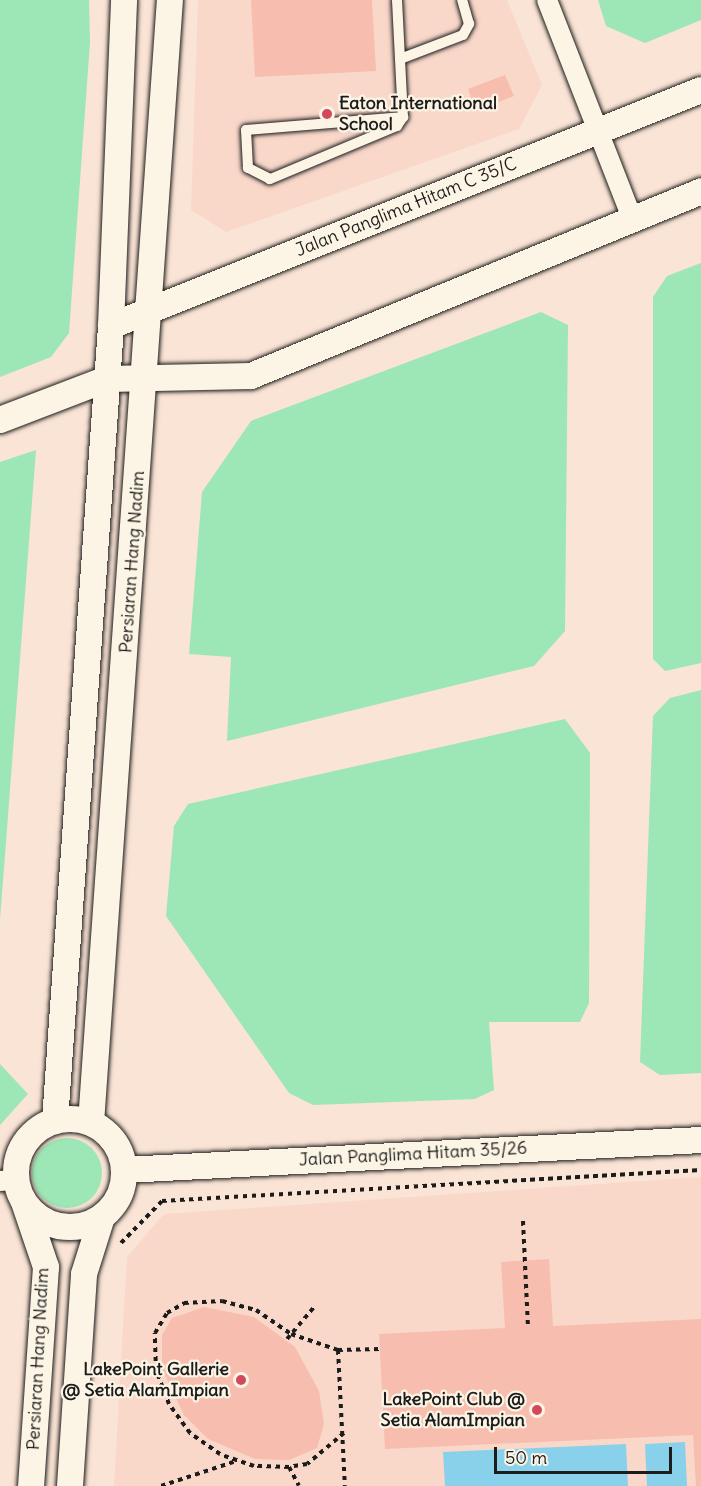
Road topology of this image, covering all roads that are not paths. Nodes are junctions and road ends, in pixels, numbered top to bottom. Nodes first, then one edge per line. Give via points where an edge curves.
1 (124, 0) edge
2 (170, 0) edge
3 (397, 0) edge
4 (462, 0) edge
5 (547, 0) edge
6 (400, 59) junction
7 (701, 90) edge
8 (403, 117) junction
9 (597, 130) junction
10 (701, 191) edge
11 (632, 218) junction
12 (151, 310) junction
13 (111, 326) junction
14 (145, 378) junction
15 (107, 379) junction
16 (0, 420) edge
17 (55, 1121) junction
18 (91, 1123) junction
19 (701, 1140) edge
20 (125, 1170) junction
21 (13, 1186) edge
22 (102, 1217) junction
23 (31, 1486) edge
24 (70, 1486) edge

1 - 13 street
2 - 12 street, Persiaran Hang Nadim
3 - 6 lane
4 - 6 lane via 469,24 463,35
5 - 9 street
6 - 8 lane
7 - 9 street, Jalan Panglima Hitam C 35/C
8 - 8 lane via 397,126 270,179 248,168 246,130
9 - 11 street
9 - 12 street, Jalan Panglima Hitam C 35/C
10 - 11 street
11 - 14 street via 251,376
12 - 13 street, Jalan Panglima Hitam C 35/C
12 - 14 street, Persiaran Hang Nadim
13 - 15 street
14 - 15 street
14 - 18 street, Persiaran Hang Nadim
15 - 16 street
15 - 17 street
17 - 18 street
17 - 21 street via 30,1137 17,1165
18 - 20 street via 115,1142
19 - 20 street, Jalan Panglima Hitam 35/26
20 - 22 street via 120,1196
21 - 22 street via 52,1224 78,1227
21 - 23 street, Persiaran Hang Nadim via 46,1267
22 - 24 street via 84,1274

